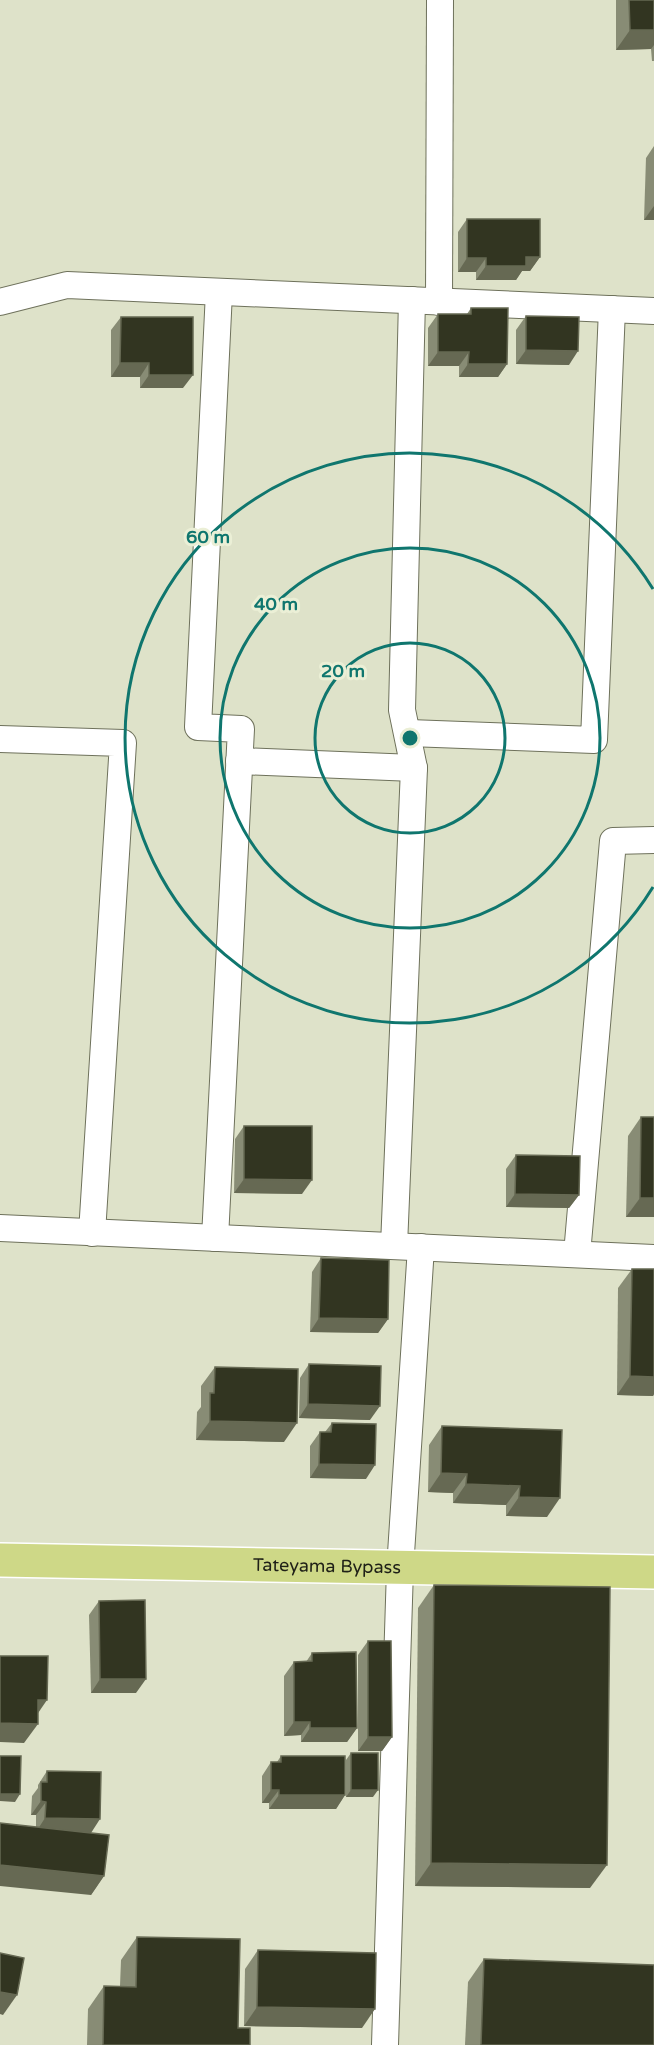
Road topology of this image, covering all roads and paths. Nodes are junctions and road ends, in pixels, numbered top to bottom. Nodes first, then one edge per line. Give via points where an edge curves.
1 (440, 0) edge
2 (219, 292) junction
3 (412, 300) junction
4 (0, 302) edge
5 (439, 302) junction
6 (612, 309) junction
7 (654, 311) edge
8 (409, 733) junction
9 (0, 739) edge
10 (239, 761) junction
11 (414, 768) junction
12 (654, 840) edge
13 (0, 1228) edge
14 (92, 1233) junction
15 (215, 1238) junction
16 (394, 1246) junction
17 (421, 1247) junction
18 (577, 1254) junction
19 (654, 1258) edge
20 (0, 1560) edge
21 (400, 1569) junction
22 (654, 1572) edge
23 (385, 2045) edge

1 - 5 street
2 - 3 street
2 - 4 street via 67,285
2 - 10 street via 198,727 241,729
3 - 5 street
3 - 8 street via 402,710
5 - 6 street
6 - 7 street
6 - 8 street via 594,740
8 - 11 street
9 - 14 street via 123,743
10 - 11 street
10 - 15 street
11 - 16 street
12 - 18 street via 613,841
13 - 14 street
14 - 15 street
15 - 16 street
16 - 17 street
17 - 18 street
17 - 21 street
18 - 19 street
20 - 21 highway, Tateyama Bypass
21 - 22 highway, Tateyama Bypass
21 - 23 street

